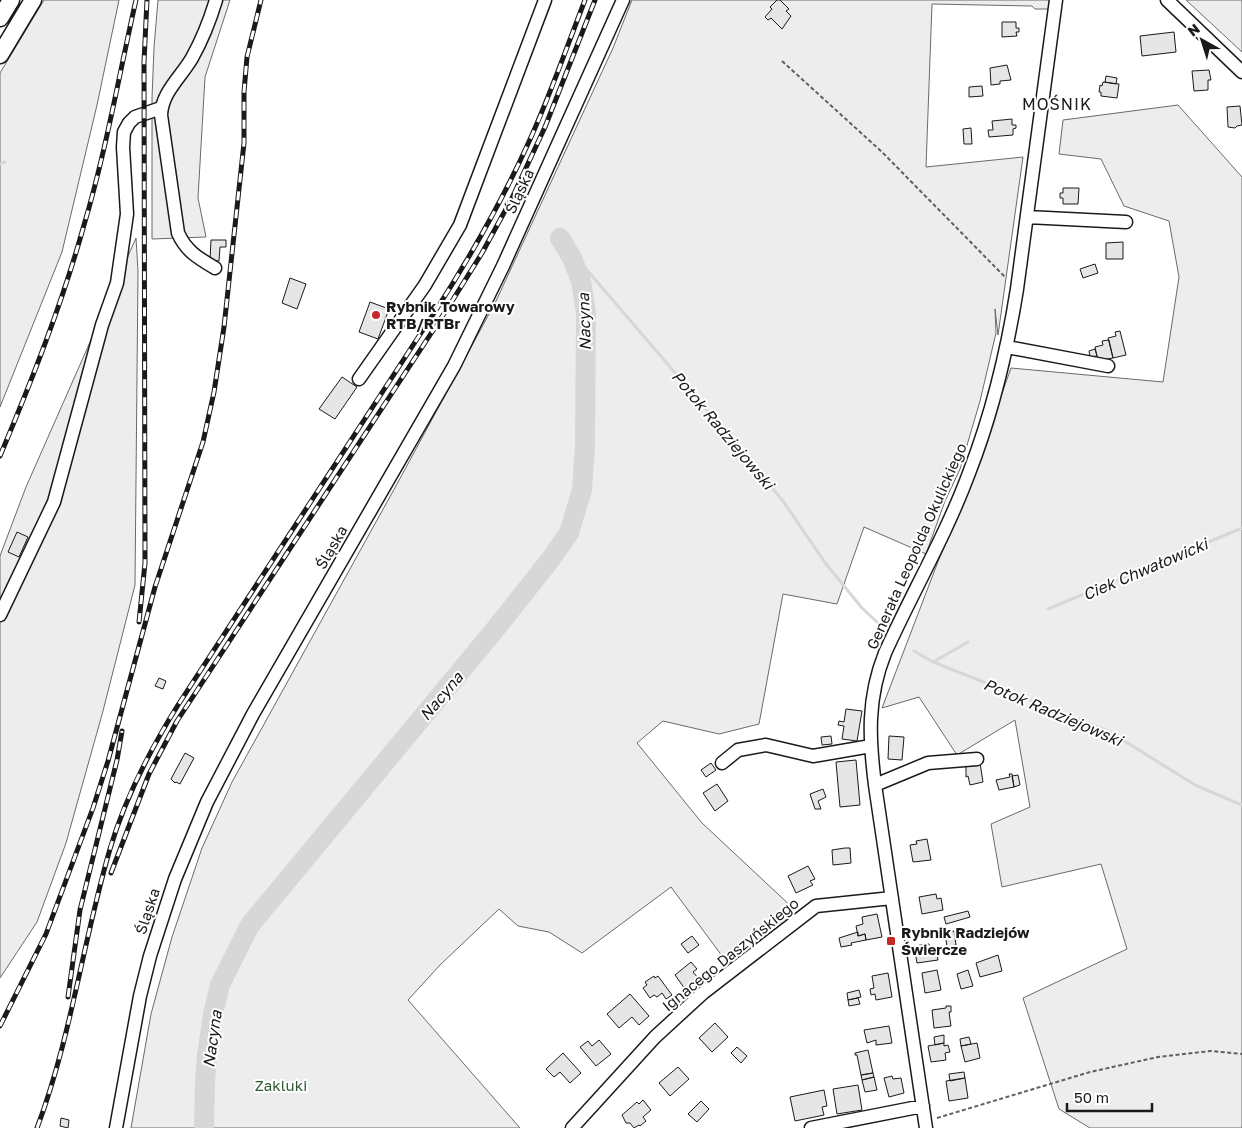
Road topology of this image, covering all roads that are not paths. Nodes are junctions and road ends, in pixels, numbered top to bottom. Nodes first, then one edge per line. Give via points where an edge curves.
1 (11, 0) edge
2 (33, 0) edge
3 (216, 0) edge
4 (545, 0) edge
5 (623, 0) edge
6 (1056, 0) edge
7 (1167, 0) edge
8 (0, 18) edge
9 (0, 55) edge
10 (1242, 72) edge
11 (161, 108) junction
12 (1027, 217) junction
13 (1126, 222) dead end
14 (215, 268) dead end
15 (1007, 347) junction
16 (1108, 366) dead end
17 (359, 378) dead end
18 (0, 615) edge
19 (870, 746) junction
20 (977, 760) dead end
21 (722, 764) dead end
22 (875, 785) junction
23 (892, 898) junction
24 (923, 1106) junction
25 (926, 1125) edge
26 (116, 1128) edge
27 (572, 1128) edge
28 (811, 1128) edge

1 - 8 main road
2 - 9 main road
3 - 11 street via 204,35 169,89
4 - 17 street via 460,225 425,285
5 - 26 street, Śląska via 503,266 454,366 220,774 170,892 145,974
6 - 12 street, Generała Leopolda Okulickiego
7 - 10 street
11 - 14 street via 178,233 190,252
11 - 18 street via 135,118 124,132 127,214 117,283 102,326 54,502
12 - 13 street
12 - 15 street, Generała Leopolda Okulickiego
15 - 16 street
15 - 19 street, Generała Leopolda Okulickiego via 969,475 880,668 871,708
19 - 21 street via 813,756 766,745 738,750
19 - 22 street, Generała Leopolda Okulickiego
20 - 22 street via 928,763
22 - 23 street, Generała Leopolda Okulickiego
23 - 24 street, Generała Leopolda Okulickiego
23 - 27 street, Ignacego Daszyńskiego via 816,906 703,992 655,1037
24 - 25 street, Generała Leopolda Okulickiego
24 - 28 street

